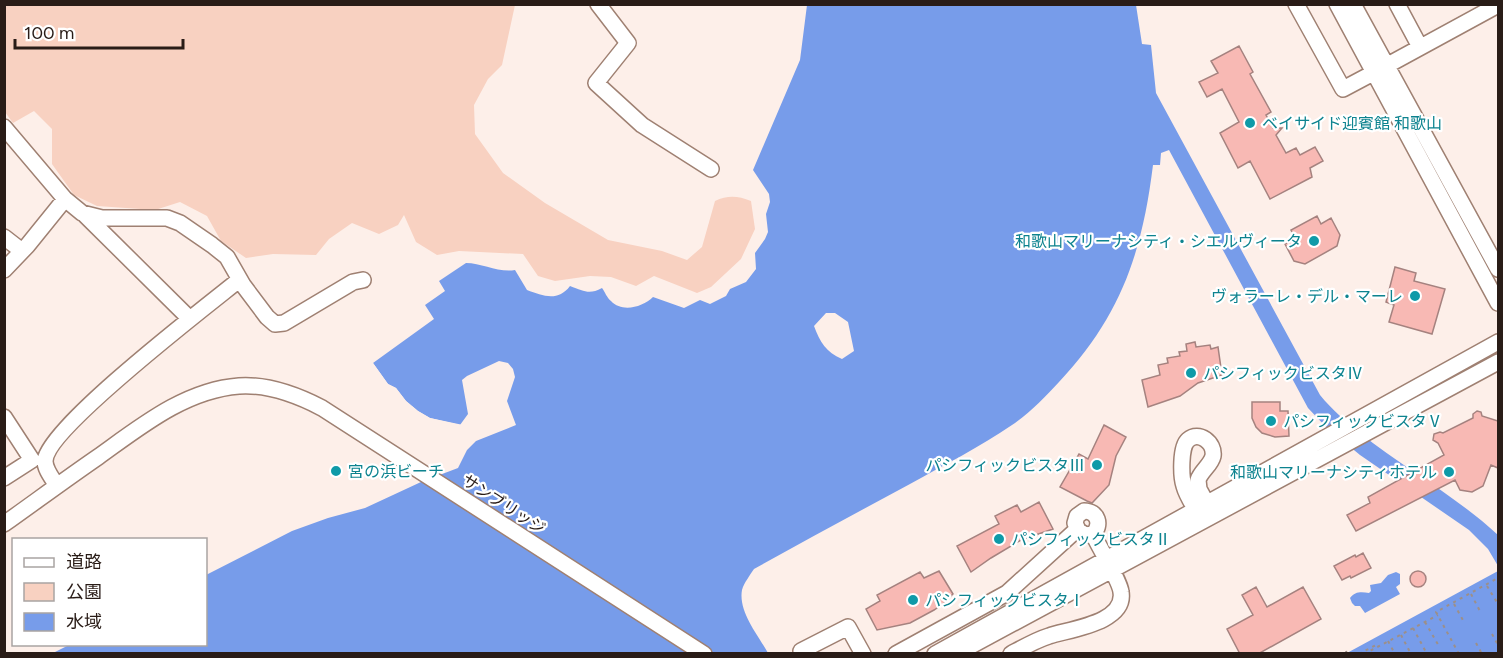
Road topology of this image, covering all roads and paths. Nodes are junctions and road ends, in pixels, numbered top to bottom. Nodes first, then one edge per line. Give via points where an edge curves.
1 (598, 4) edge
2 (1296, 4) edge
3 (1337, 4) edge
4 (1353, 4) edge
5 (1396, 4) edge
6 (1498, 5) edge
7 (1420, 47) junction
8 (1381, 69) junction
9 (4, 128) edge
10 (711, 169) dead end
11 (65, 199) junction
12 (82, 213) junction
13 (4, 237) edge
14 (22, 251) junction
15 (1498, 269) edge
16 (4, 270) edge
17 (239, 280) junction
18 (363, 280) dead end
19 (1498, 303) edge
20 (190, 319) junction
21 (1498, 342) edge
22 (1498, 362) edge
23 (4, 417) edge
24 (38, 460) junction
25 (4, 478) edge
26 (57, 486) junction
27 (1204, 512) junction
28 (4, 524) edge
29 (1108, 565) junction
30 (1498, 578) edge
31 (1487, 585) junction
32 (1471, 594) junction
33 (1454, 603) junction
34 (1497, 604) edge
35 (1481, 613) dead end
36 (1438, 615) junction
37 (1425, 622) junction
38 (1464, 622) dead end
39 (1413, 628) junction
40 (1401, 634) junction
41 (1492, 634) dead end
42 (1388, 641) junction
43 (1476, 643) dead end
44 (1498, 645) edge
45 (1376, 647) junction
46 (1440, 648) dead end
47 (801, 651) dead end
48 (704, 654) edge
49 (862, 654) edge
50 (896, 654) edge
51 (934, 654) edge
52 (956, 654) edge
53 (1011, 654) edge
54 (1359, 654) edge
55 (1364, 654) edge
56 (1378, 654) edge
57 (1395, 654) edge
58 (1411, 654) edge
59 (1427, 654) edge
60 (1459, 654) edge
61 (1482, 654) edge

1 - 10 street via 628,43 596,82 642,125
2 - 8 street via 1343,89
3 - 8 street
4 - 8 street
5 - 7 street
6 - 7 street
7 - 8 street
8 - 15 street
8 - 19 street
9 - 11 street
11 - 12 street
11 - 14 street
12 - 17 street via 102,218 167,218 180,223 227,258
12 - 20 street
13 - 14 street
14 - 16 street
17 - 18 street via 271,322 279,325
17 - 20 street
20 - 24 street via 95,399
21 - 27 street
22 - 27 street
23 - 24 street
24 - 25 street
24 - 26 street
26 - 28 street, サンブリッジ
26 - 48 street, サンブリッジ via 158,415 209,391 242,386 293,394
27 - 29 street
29 - 50 street via 1085,532 1007,593
29 - 51 street
29 - 52 street
29 - 53 street via 1121,590 1117,611
30 - 31 path
31 - 32 path
31 - 34 path
32 - 33 path
32 - 35 path
33 - 36 path via 1436,612
33 - 38 path
36 - 37 path
36 - 60 path
37 - 39 path
37 - 46 path
39 - 40 path
39 - 59 path
40 - 42 path
40 - 58 path
41 - 44 path
42 - 45 path
42 - 57 path
43 - 61 path
45 - 54 path
45 - 55 path
45 - 56 path
47 - 49 street via 849,627

